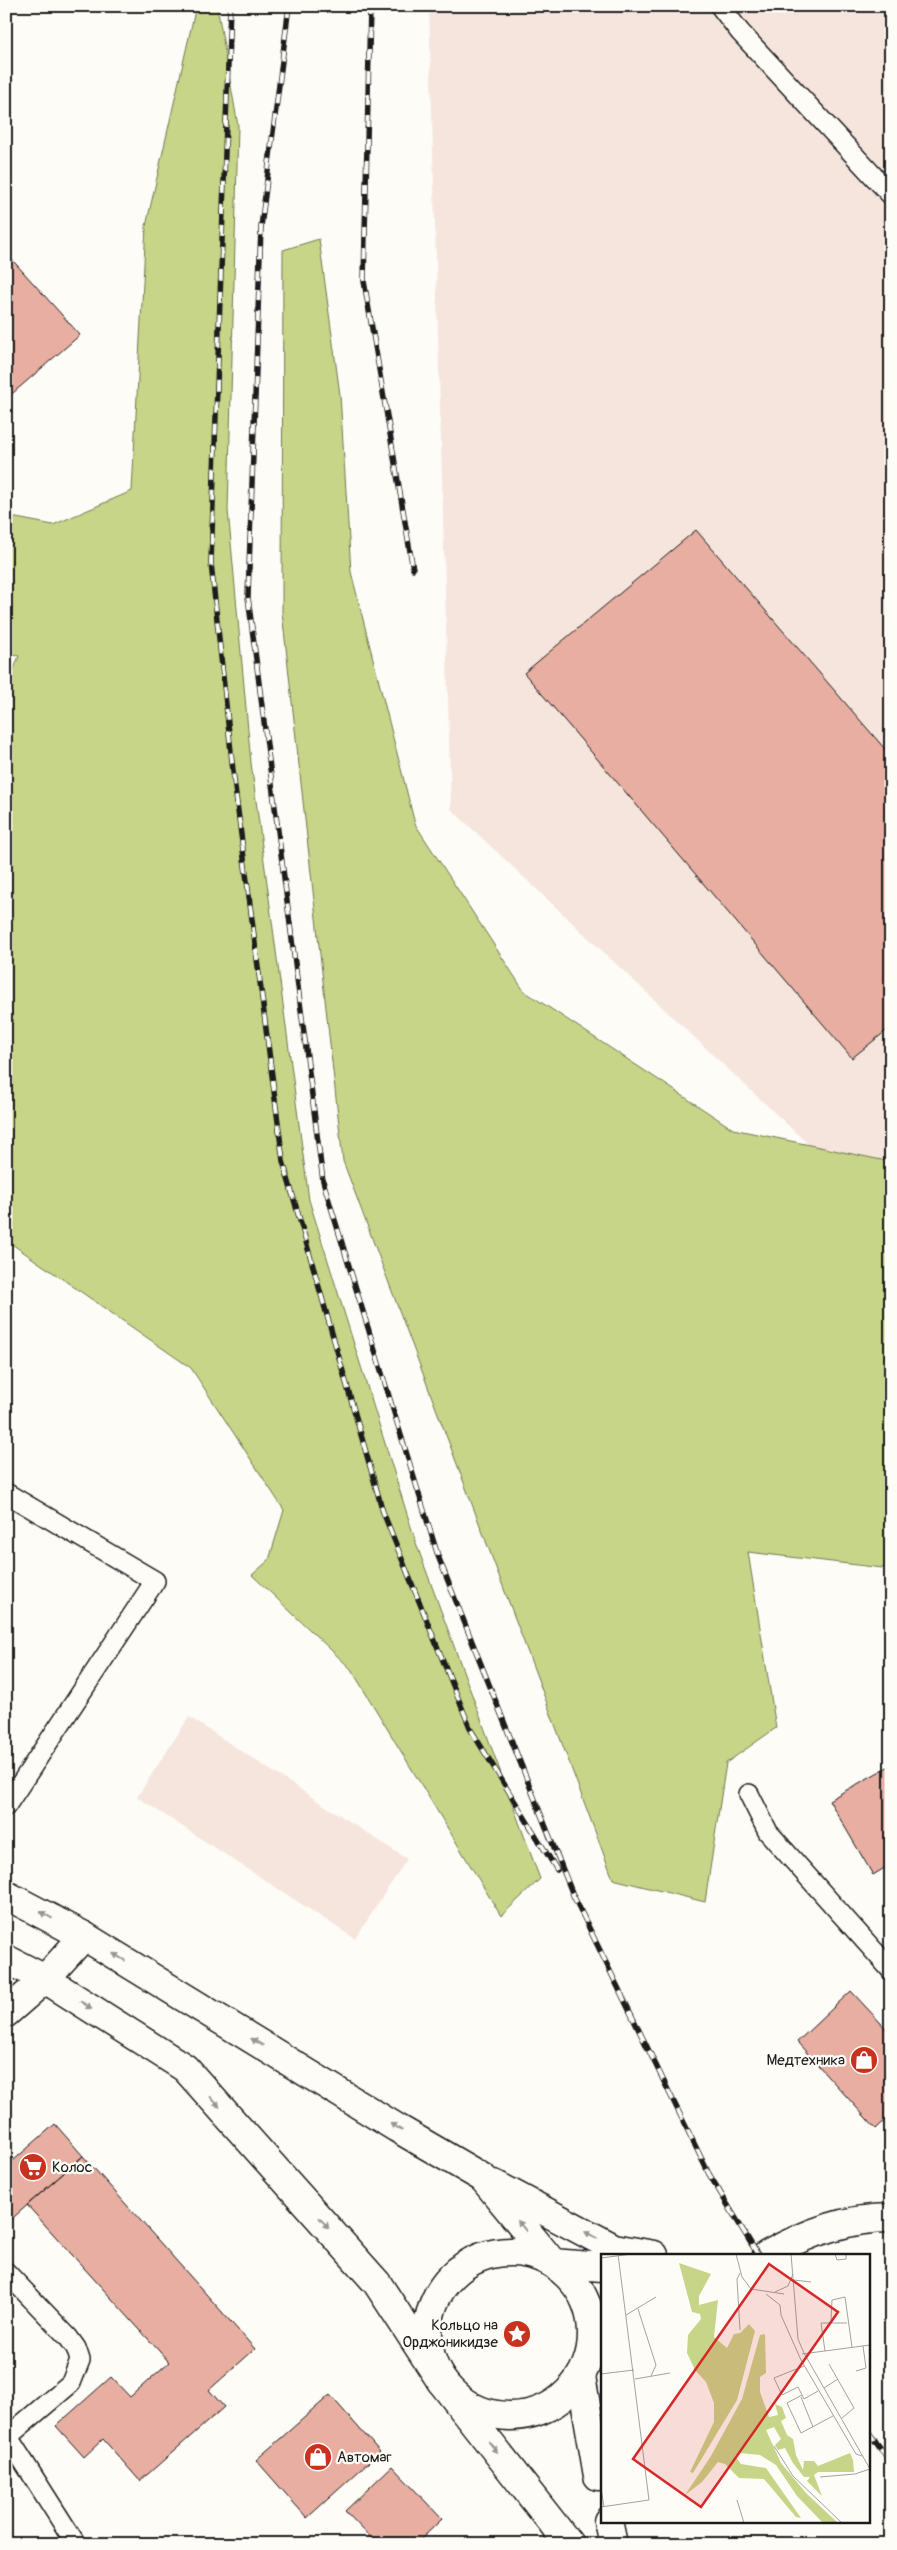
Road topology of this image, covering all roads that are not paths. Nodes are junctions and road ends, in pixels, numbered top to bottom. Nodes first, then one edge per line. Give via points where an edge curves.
1 (720, 6) edge
2 (891, 195) edge
3 (6, 1493) edge
4 (749, 1794) dead end
5 (6, 1806) edge
6 (6, 1895) edge
7 (84, 1936) junction
8 (6, 1959) edge
9 (891, 1970) edge
10 (45, 1979) junction
11 (6, 2013) edge
12 (483, 2178) junction
13 (891, 2218) edge
14 (648, 2254) edge
15 (769, 2254) edge
16 (553, 2263) junction
17 (601, 2267) edge
18 (6, 2272) edge
19 (592, 2369) edge
20 (441, 2381) junction
21 (7, 2437) edge
22 (601, 2479) edge
23 (608, 2522) edge
24 (76, 2544) edge
25 (569, 2544) edge
26 (613, 2544) edge

1 - 2 lane via 740,32
3 - 5 lane via 155,1581
4 - 9 lane via 768,1832
7 -> 6 main road
7 - 10 main road
12 -> 7 main road
8 - 10 main road
10 - 11 main road
10 -> 20 main road via 184,2068 377,2283
14 -> 12 main road via 614,2248
16 -> 12 main road
13 - 15 main road via 852,2221 823,2229
16 - 17 main road
16 - 19 main road via 573,2280 586,2301 592,2326
16 - 20 main road via 527,2253 498,2252 472,2260 450,2278 434,2300 427,2328 430,2356
18 - 21 lane via 68,2337 80,2360 71,2383
19 - 20 main road via 547,2408 524,2416 478,2411 457,2398
19 - 22 main road
20 -> 25 main road
21 - 24 lane
23 - 26 main road

